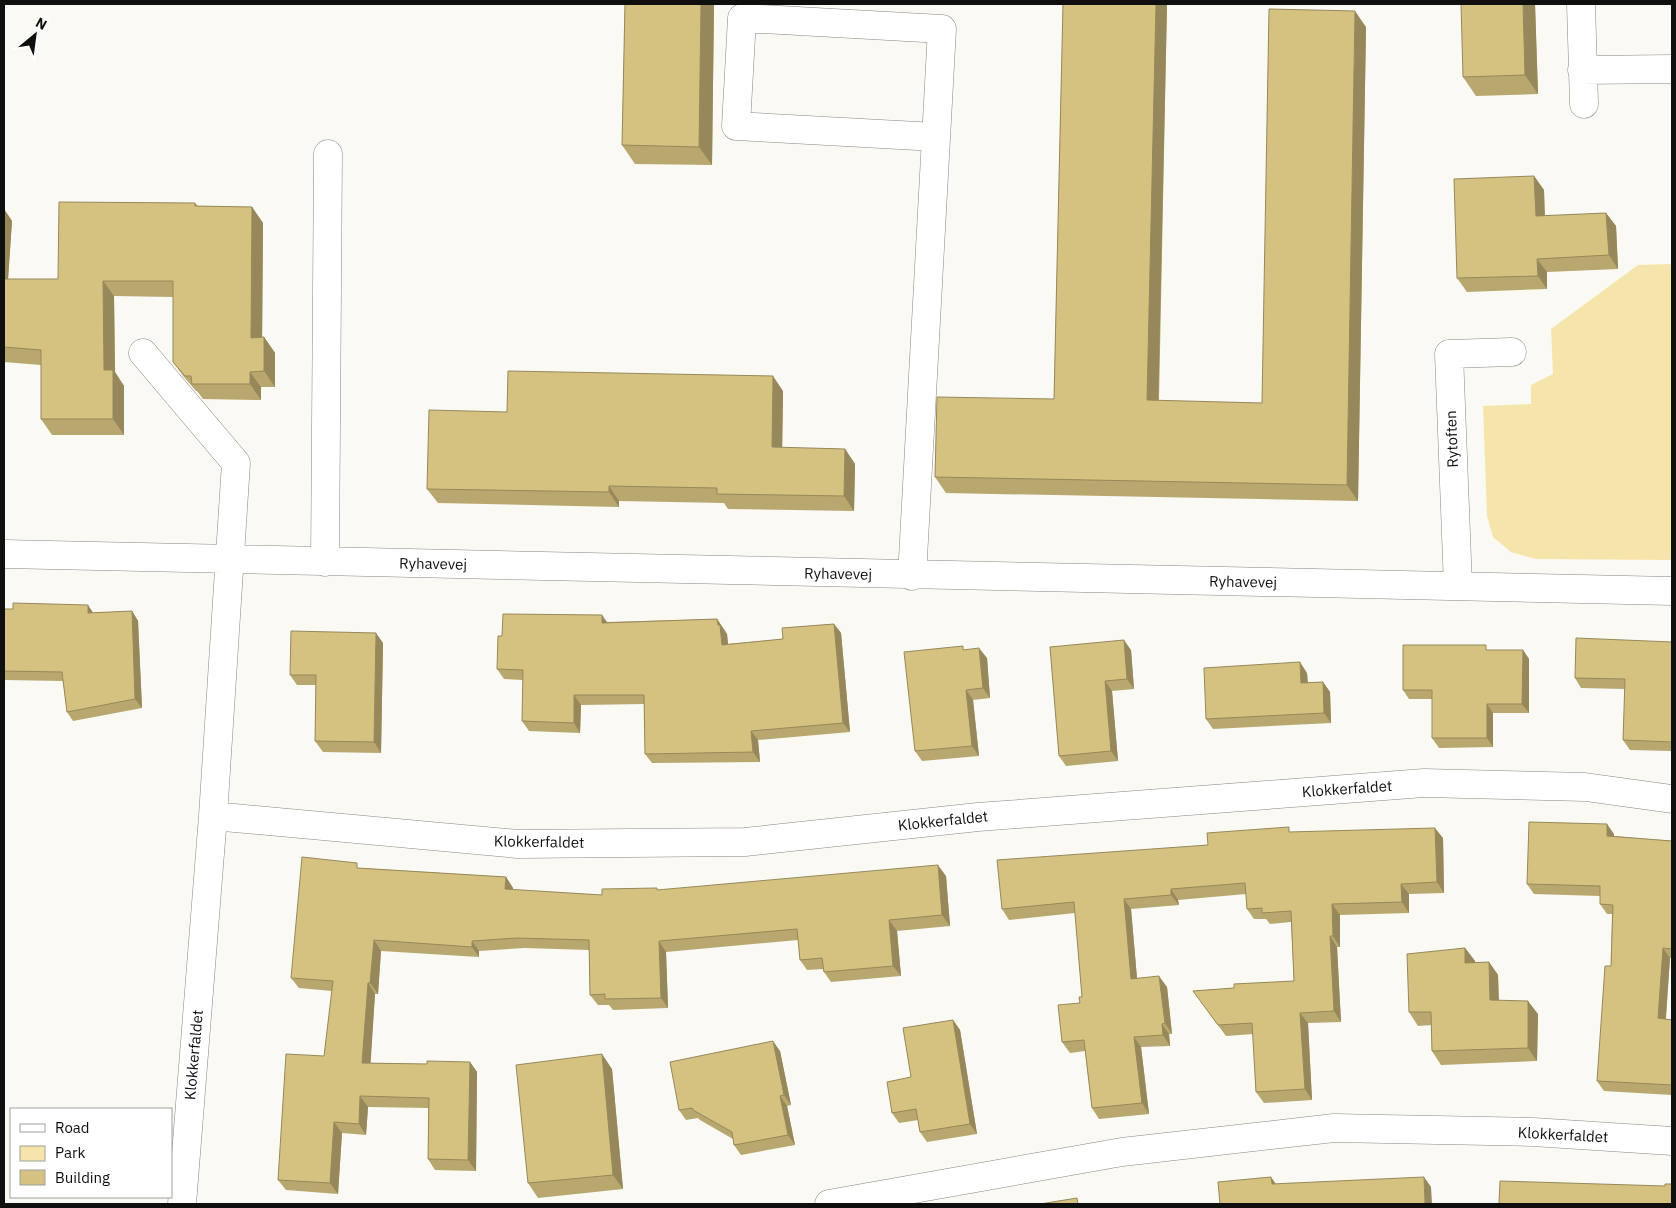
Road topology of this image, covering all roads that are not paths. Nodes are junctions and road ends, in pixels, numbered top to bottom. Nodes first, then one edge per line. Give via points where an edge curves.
1 (1581, 4) edge
2 (1672, 69) edge
3 (1582, 70) junction
4 (1584, 104) dead end
5 (936, 137) junction
6 (328, 154) dead end
7 (1512, 352) dead end
8 (143, 353) dead end
9 (4, 554) edge
10 (231, 559) junction
11 (325, 562) junction
12 (912, 576) junction
13 (1458, 586) junction
14 (1672, 591) edge
15 (1672, 799) edge
16 (214, 816) junction
17 (1672, 1141) edge
18 (182, 1204) edge
19 (829, 1204) edge

1 - 3 street
2 - 3 street
3 - 4 street
5 - 5 street via 942,29 742,18 736,126
5 - 12 street
6 - 11 street
7 - 13 street, Rytoften via 1449,354
8 - 10 street, Klokkerfaldet via 236,463
9 - 10 street, Ryhavevej
10 - 11 street, Ryhavevej
10 - 16 street, Klokkerfaldet
11 - 12 street, Ryhavevej
12 - 13 street, Ryhavevej
13 - 14 street, Ryhavevej
15 - 16 street, Klokkerfaldet via 1585,787 1424,783 978,817 745,842 518,844
16 - 18 street, Klokkerfaldet
17 - 19 street, Klokkerfaldet via 1533,1132 1334,1128 1122,1152

